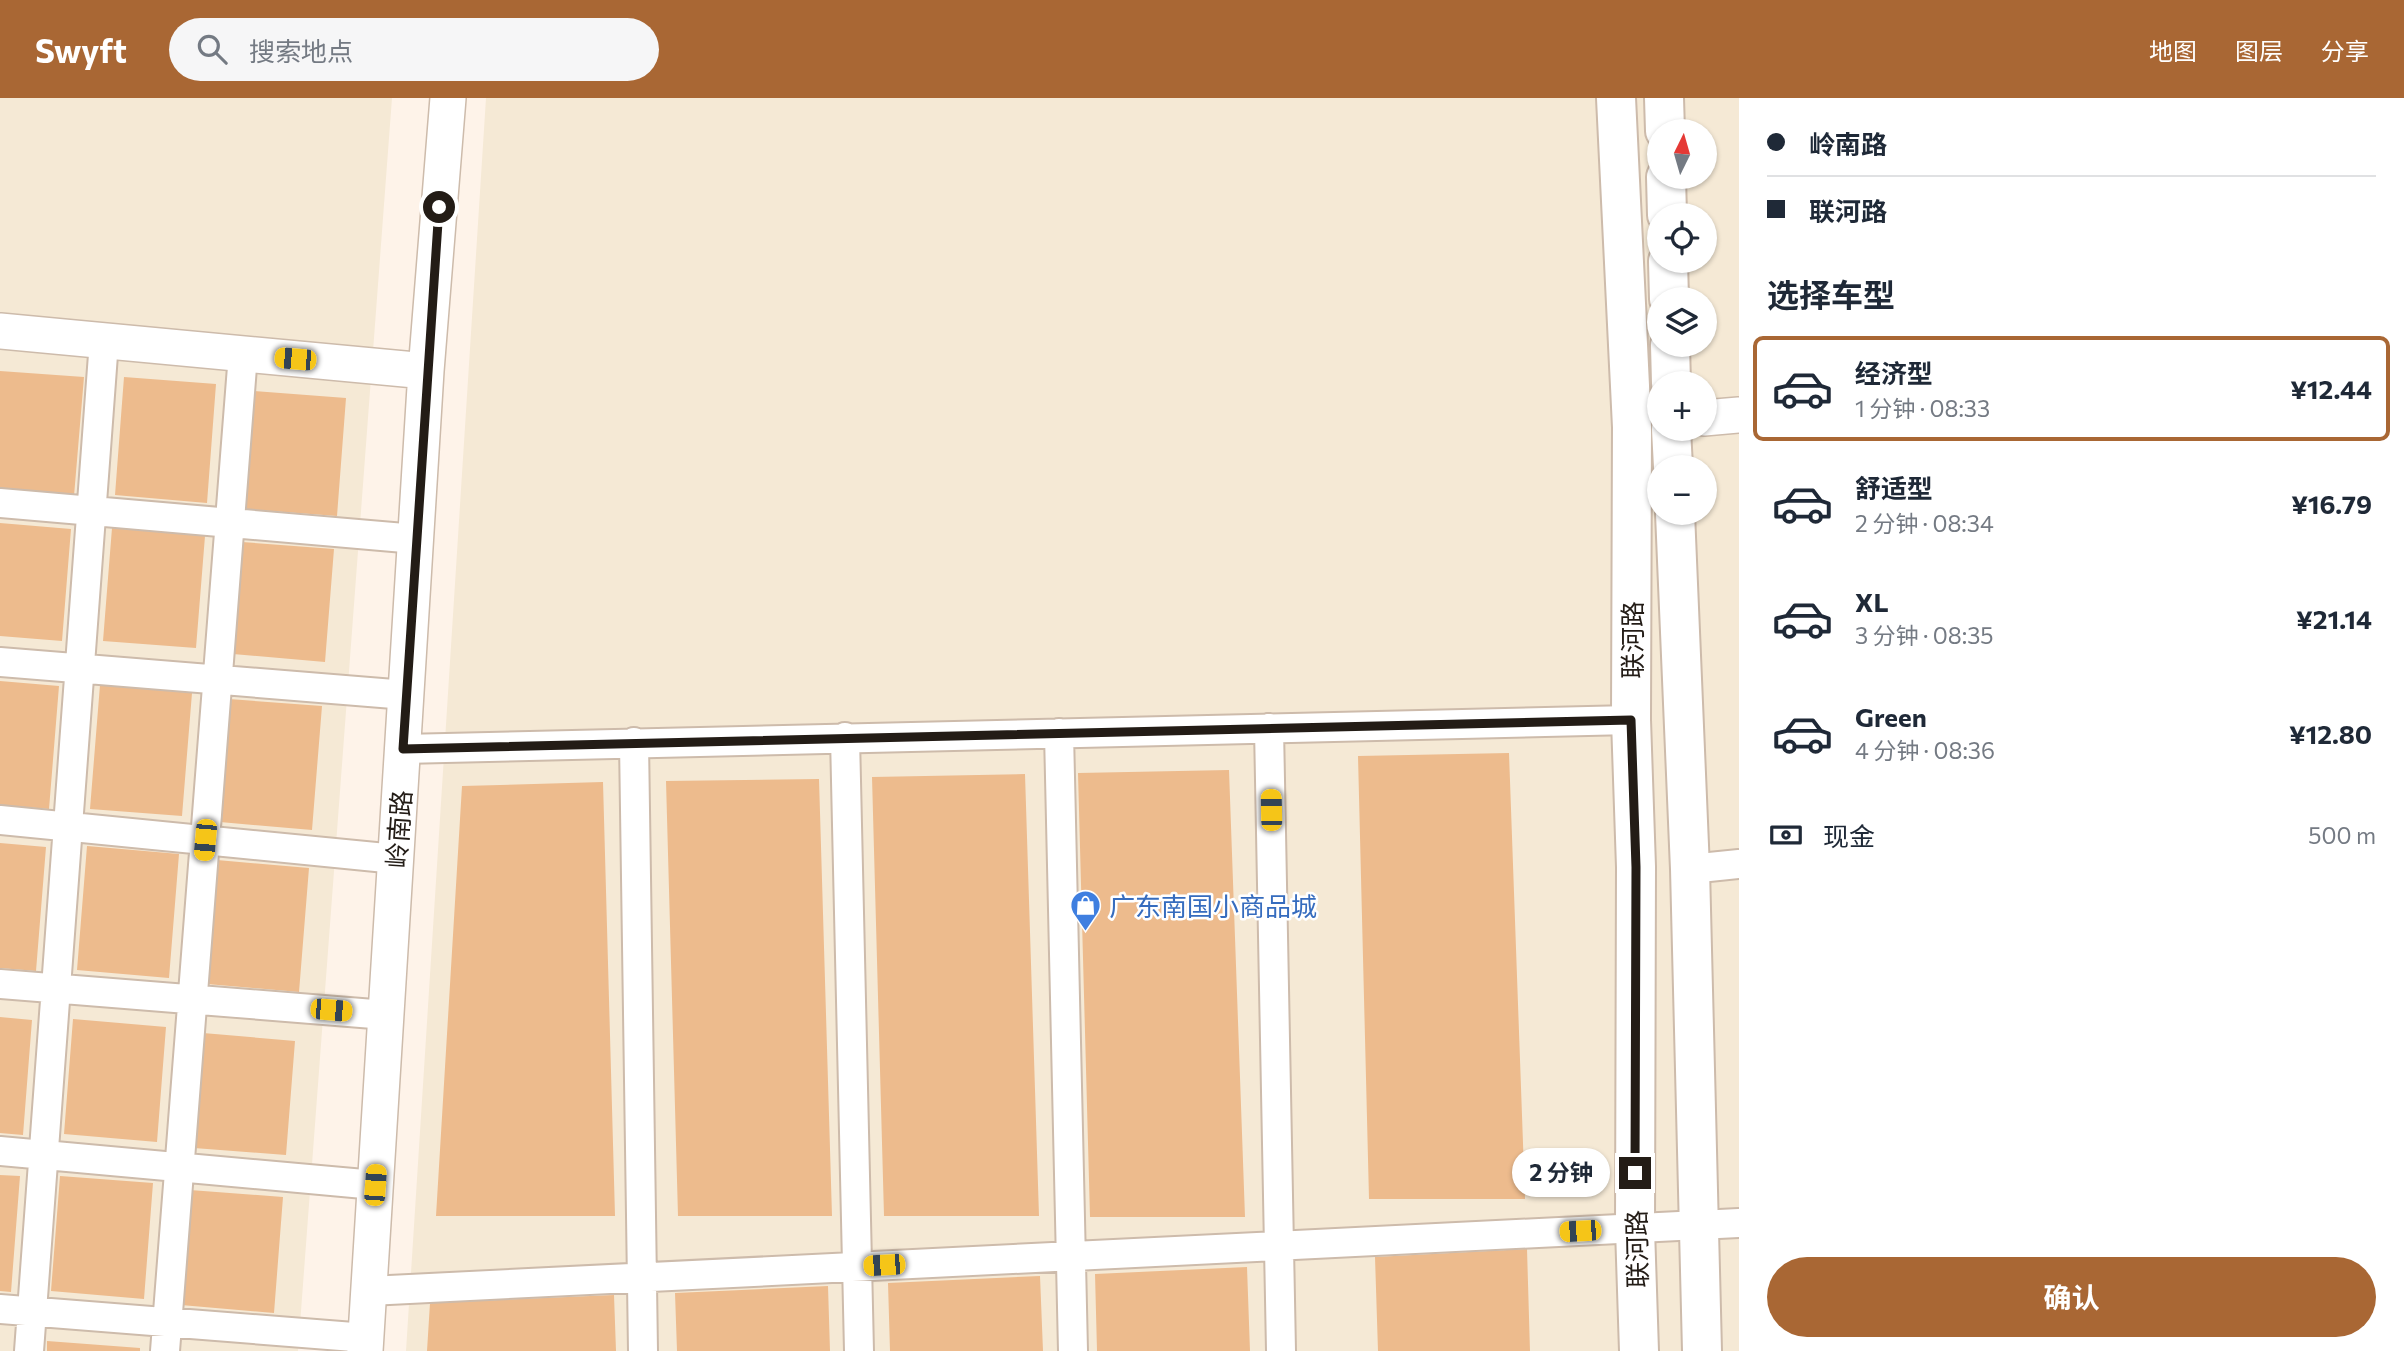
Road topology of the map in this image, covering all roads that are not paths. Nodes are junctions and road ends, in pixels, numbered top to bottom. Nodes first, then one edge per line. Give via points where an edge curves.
1 (448, 98) edge
2 (1616, 98) edge
3 (1664, 98) edge
4 (1665, 119) edge
5 (0, 331) edge
6 (104, 341) junction
7 (243, 354) junction
8 (426, 371) junction
9 (1739, 415) edge
10 (1717, 417) edge
11 (1646, 425) edge
12 (0, 503) edge
13 (92, 511) junction
14 (230, 523) junction
15 (1676, 525) edge
16 (416, 540) junction
17 (0, 662) edge
18 (80, 669) junction
19 (217, 680) junction
20 (406, 695) junction
21 (1631, 720) junction
22 (1269, 728) junction
23 (1059, 733) junction
24 (845, 737) junction
25 (634, 742) junction
26 (403, 749) junction
27 (0, 820) edge
28 (68, 827) junction
29 (205, 840) junction
30 (396, 859) junction
31 (1739, 864) edge
32 (1690, 869) junction
33 (0, 984) edge
34 (56, 988) junction
35 (192, 999) junction
36 (386, 1015) junction
37 (0, 1151) edge
38 (44, 1155) junction
39 (179, 1167) junction
40 (375, 1185) junction
41 (1739, 1223) edge
42 (1699, 1225) junction
43 (1635, 1229) junction
44 (1279, 1246) junction
45 (1071, 1256) junction
46 (857, 1267) junction
47 (642, 1277) junction
48 (369, 1291) junction
49 (0, 1309) edge
50 (32, 1311) junction
51 (167, 1322) junction
52 (366, 1345) edge
53 (29, 1351) edge
54 (165, 1351) edge
55 (643, 1351) edge
56 (859, 1351) edge
57 (1073, 1351) edge
58 (1281, 1351) edge
59 (1639, 1351) edge
60 (1702, 1351) edge

1 - 8 street, 岭南路
2 - 11 main road, 联河路
3 - 4 main road
5 - 6 street
6 - 7 street
6 - 13 street
7 - 8 street
7 - 14 street
8 - 16 street, 岭南路
9 - 10 street
11 - 21 main road, 联河路
12 - 13 street
13 - 14 street
13 - 18 street
14 - 16 street
14 - 19 street
15 - 32 main road
16 - 20 street, 岭南路
17 - 18 street
18 - 19 street
18 - 28 street
19 - 20 street
19 - 29 street
20 - 26 street, 岭南路
21 - 22 street
21 - 43 main road, 联河路 via 1636,867
22 - 23 street
22 - 44 street
23 - 24 street
23 - 45 street
24 - 25 street
24 - 46 street
25 - 26 street
25 - 47 street
26 - 30 street, 岭南路
27 - 28 street
28 - 29 street
28 - 34 street
29 - 30 street
29 - 35 street
30 - 36 street, 岭南路
31 - 32 street
32 - 42 main road
33 - 34 street
34 - 35 street
34 - 38 street
35 - 36 street
35 - 39 street
36 - 40 street, 岭南路
37 - 38 street
38 - 39 street
38 - 50 street
39 - 40 street
39 - 51 street
40 - 48 street, 岭南路
41 - 42 street
42 - 43 street
42 - 60 main road
43 - 44 street
43 - 59 main road, 联河路
44 - 45 street
44 - 58 street
45 - 46 street
45 - 57 street
46 - 47 street
46 - 56 street
47 - 48 street
47 - 55 street
48 - 52 street, 岭南路
49 - 50 street
50 - 51 street
50 - 53 street
51 - 52 street
51 - 54 street

